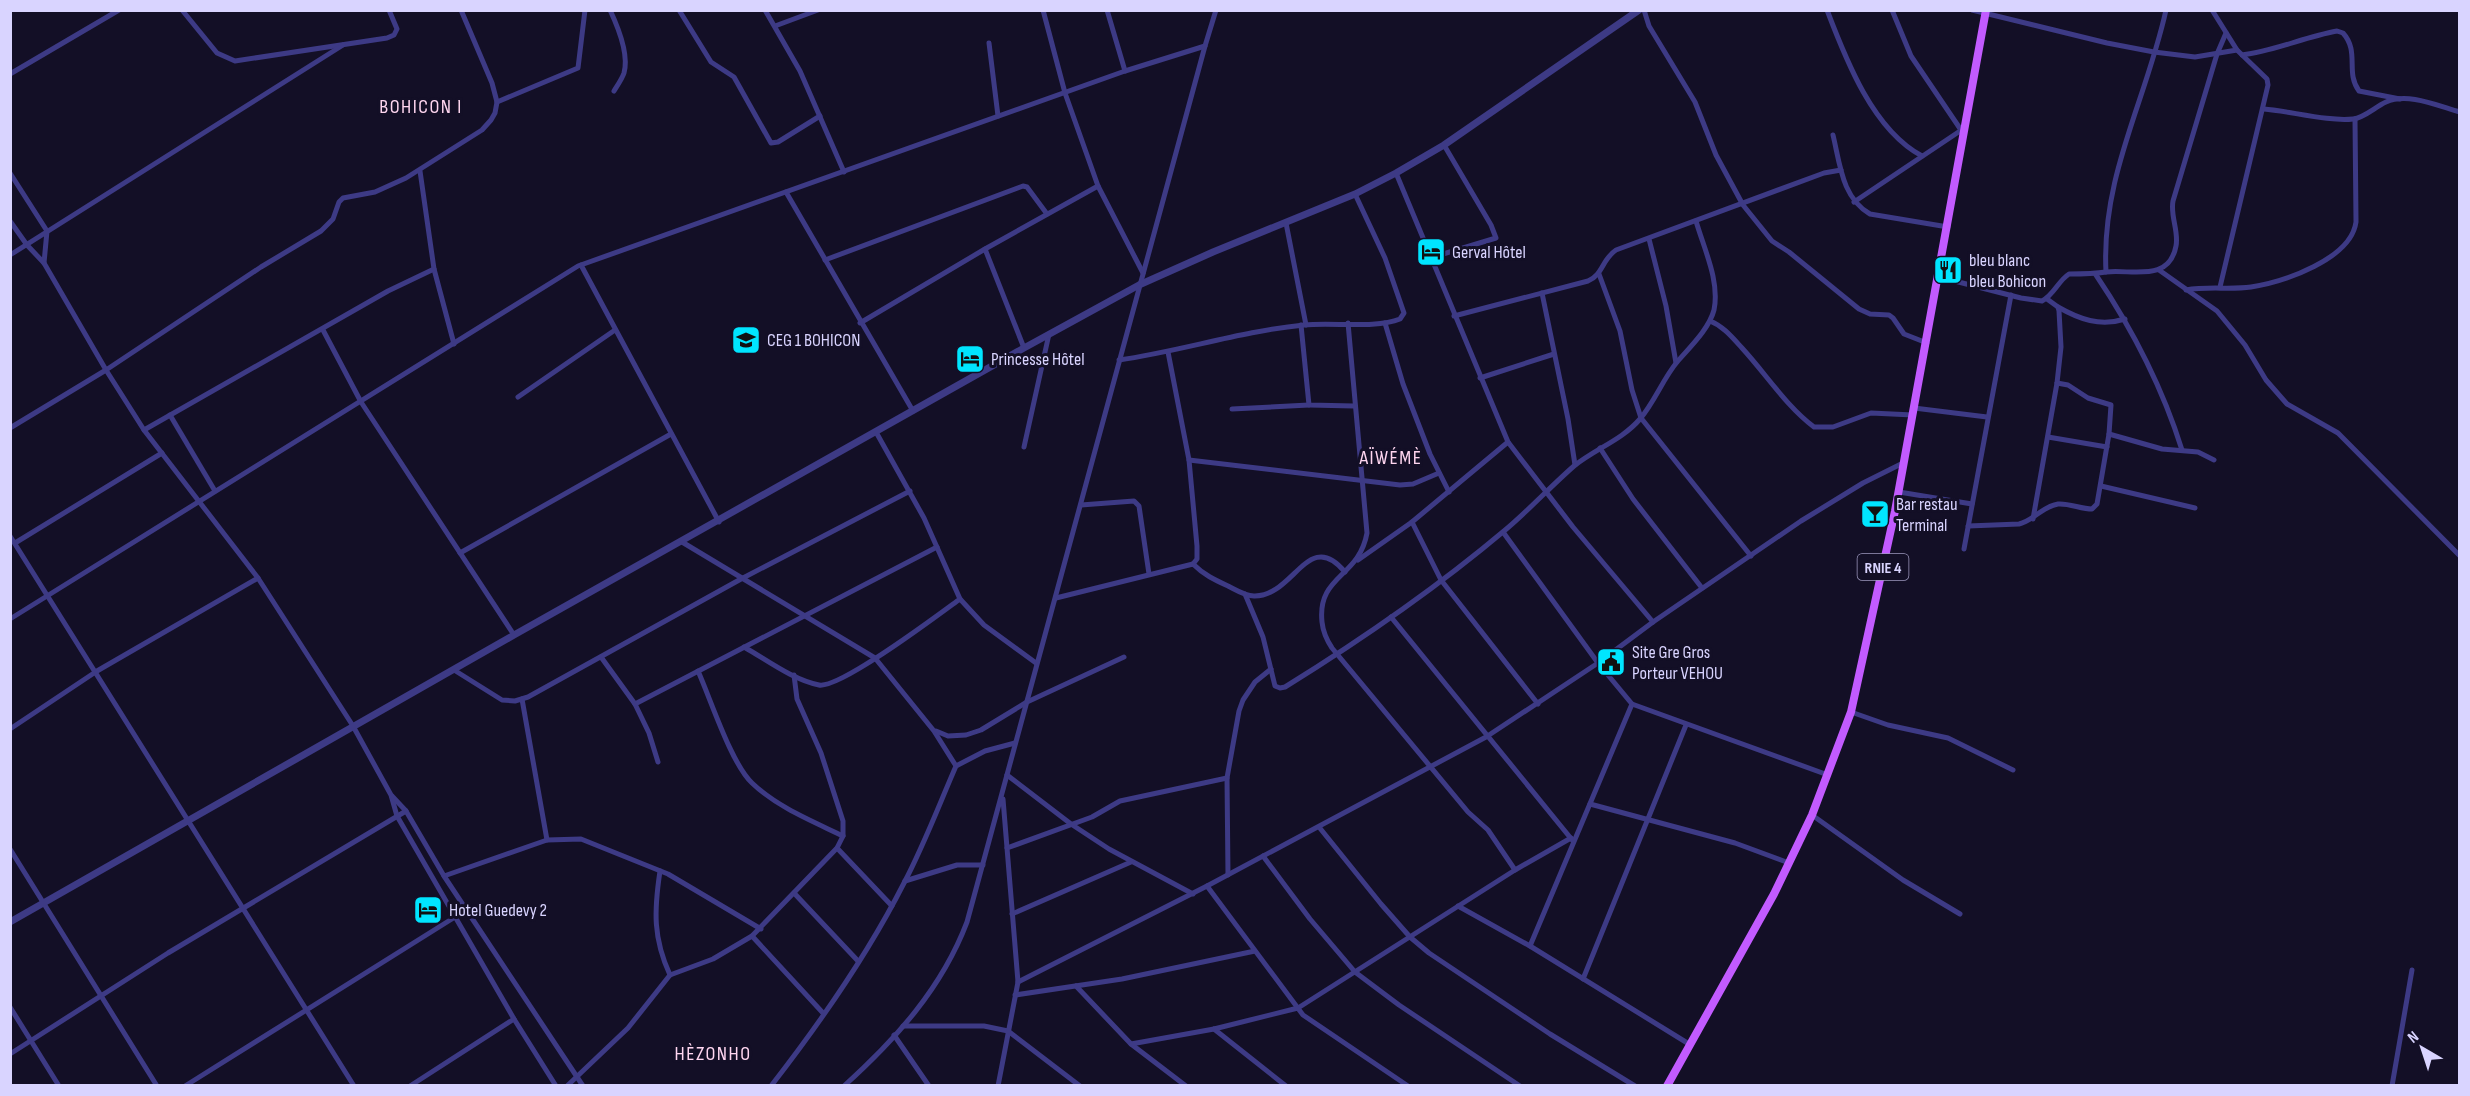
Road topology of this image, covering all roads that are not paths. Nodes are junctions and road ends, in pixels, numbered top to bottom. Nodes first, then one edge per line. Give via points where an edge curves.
1 (119, 10) edge
2 (182, 10) edge
3 (389, 10) edge
4 (461, 10) edge
5 (585, 10) edge
6 (610, 10) edge
7 (679, 10) edge
8 (765, 10) edge
9 (818, 10) edge
10 (1043, 10) edge
11 (1107, 10) edge
12 (1216, 10) edge
13 (1639, 10) edge
14 (1644, 10) edge
15 (1827, 10) edge
16 (1892, 10) edge
17 (1972, 10) edge
18 (2166, 10) edge
19 (2212, 10) edge
20 (1986, 12) edge
21 (775, 26) junction
22 (2226, 33) junction
23 (989, 43) dead end
24 (343, 45) junction
25 (1205, 46) junction
26 (2237, 50) junction
27 (2154, 52) junction
28 (2217, 54) junction
29 (2242, 55) junction
30 (1125, 71) junction
31 (10, 74) edge
32 (614, 91) dead end
33 (1065, 93) junction
34 (2400, 99) junction
35 (497, 102) junction
36 (2264, 109) junction
37 (2460, 112) edge
38 (820, 116) junction
39 (999, 116) junction
40 (2355, 119) junction
41 (1964, 128) junction
42 (1833, 135) dead end
43 (1444, 145) junction
44 (1922, 156) junction
45 (1842, 170) junction
46 (420, 171) junction
47 (10, 172) edge
48 (844, 172) junction
49 (1396, 173) junction
50 (1098, 186) junction
51 (786, 192) junction
52 (1355, 194) junction
53 (1854, 202) junction
54 (1743, 205) junction
55 (1047, 214) junction
56 (10, 221) edge
57 (1696, 221) junction
58 (1286, 223) junction
59 (1948, 228) junction
60 (47, 231) junction
61 (1649, 239) junction
62 (27, 245) junction
63 (985, 249) junction
64 (10, 255) edge
65 (1430, 258) junction
66 (825, 260) junction
67 (45, 263) junction
68 (581, 265) junction
69 (434, 269) junction
70 (2159, 270) junction
71 (2106, 272) junction
72 (1143, 273) junction
73 (1599, 273) junction
74 (2096, 275) junction
75 (1939, 277) junction
76 (1139, 285) junction
77 (2220, 287) junction
78 (2186, 290) junction
79 (1542, 293) junction
80 (2011, 295) junction
81 (2047, 299) junction
82 (2058, 307) junction
83 (1454, 316) junction
84 (2125, 319) junction
85 (1710, 321) junction
86 (860, 323) junction
87 (1348, 323) junction
88 (1385, 323) junction
89 (1303, 325) junction
90 (323, 330) junction
91 (615, 330) junction
92 (1049, 334) junction
93 (1927, 343) junction
94 (454, 344) junction
95 (1024, 348) junction
96 (1168, 352) junction
97 (1554, 354) junction
98 (1119, 360) junction
99 (1676, 363) junction
100 (106, 370) junction
101 (1480, 378) junction
102 (2057, 382) junction
103 (518, 397) dead end
104 (361, 402) junction
105 (1309, 405) junction
106 (1354, 406) junction
107 (1232, 409) dead end
108 (913, 411) junction
109 (1914, 411) junction
110 (170, 415) junction
111 (1987, 417) junction
112 (1641, 418) junction
113 (10, 428) edge
114 (144, 430) junction
115 (876, 432) junction
116 (671, 434) junction
117 (2109, 434) junction
118 (2048, 437) junction
119 (1508, 442) junction
120 (1024, 447) dead end
121 (2107, 447) junction
122 (1600, 448) junction
123 (2182, 450) junction
124 (162, 453) junction
125 (1190, 460) junction
126 (2214, 460) dead end
127 (1904, 463) junction
128 (1575, 465) junction
129 (1439, 473) junction
130 (1364, 481) junction
131 (2101, 486) junction
132 (215, 491) junction
133 (910, 491) junction
134 (1449, 492) junction
135 (1899, 492) junction
136 (1547, 494) junction
137 (200, 500) junction
138 (1972, 504) junction
139 (1081, 505) junction
140 (2195, 508) dead end
141 (2033, 519) junction
142 (719, 522) junction
143 (1412, 522) junction
144 (1968, 526) junction
145 (1503, 532) junction
146 (10, 536) edge
147 (682, 542) junction
148 (15, 543) junction
149 (937, 547) junction
150 (1964, 549) dead end
151 (460, 553) junction
152 (1751, 556) junction
153 (2460, 556) edge
154 (1356, 562) junction
155 (1193, 564) junction
156 (1345, 572) junction
157 (1149, 574) junction
158 (258, 578) junction
159 (741, 579) junction
160 (1441, 580) junction
161 (1702, 588) junction
162 (1245, 594) junction
163 (49, 595) junction
164 (1056, 598) junction
165 (960, 599) junction
166 (806, 615) junction
167 (1391, 617) junction
168 (10, 619) edge
169 (1653, 622) junction
170 (514, 635) junction
171 (744, 647) junction
172 (1338, 654) junction
173 (601, 657) junction
174 (1124, 657) dead end
175 (875, 658) junction
176 (1036, 663) junction
177 (1598, 663) junction
178 (454, 669) junction
179 (1271, 669) junction
180 (97, 671) junction
181 (698, 671) junction
182 (794, 675) junction
183 (522, 699) junction
184 (1027, 702) junction
185 (635, 704) junction
186 (1538, 704) junction
187 (1632, 704) junction
188 (1851, 712) junction
189 (1686, 725) junction
190 (353, 726) junction
191 (10, 729) edge
192 (934, 731) junction
193 (1486, 737) junction
194 (1015, 742) junction
195 (658, 762) dead end
196 (956, 766) junction
197 (1429, 767) junction
198 (2013, 770) dead end
199 (1008, 775) junction
200 (1828, 775) junction
201 (1227, 778) junction
202 (1003, 794) junction
203 (391, 795) junction
204 (1590, 804) junction
205 (406, 811) junction
206 (1812, 815) junction
207 (397, 816) junction
208 (1649, 818) junction
209 (189, 821) junction
210 (1071, 824) junction
211 (1319, 827) junction
212 (843, 836) junction
213 (547, 840) junction
214 (1572, 840) junction
215 (837, 848) junction
216 (1007, 848) junction
217 (10, 849) edge
218 (1263, 856) junction
219 (1131, 862) junction
220 (1789, 863) junction
221 (983, 865) junction
222 (1515, 870) junction
223 (660, 871) junction
224 (1228, 875) junction
225 (444, 876) junction
226 (905, 881) junction
227 (1207, 886) junction
228 (794, 893) junction
229 (1193, 894) junction
230 (44, 902) junction
231 (892, 906) junction
232 (1458, 906) junction
233 (244, 907) junction
234 (1012, 914) junction
235 (1960, 914) dead end
236 (455, 917) junction
237 (10, 922) edge
238 (761, 929) junction
239 (752, 936) junction
240 (1410, 937) junction
241 (1530, 946) junction
242 (1255, 951) junction
243 (497, 956) junction
244 (858, 961) junction
245 (484, 965) junction
246 (2412, 970) dead end
247 (1356, 972) junction
248 (670, 975) junction
249 (1583, 979) junction
250 (1018, 982) junction
251 (1076, 986) junction
252 (1015, 994) junction
253 (101, 995) junction
254 (10, 1006) edge
255 (1298, 1008) junction
256 (304, 1009) junction
257 (823, 1013) junction
258 (514, 1019) junction
259 (903, 1026) junction
260 (1214, 1029) junction
261 (1008, 1031) junction
262 (894, 1035) junction
263 (31, 1041) junction
264 (1131, 1044) junction
265 (1689, 1044) junction
266 (10, 1054) edge
267 (576, 1076) junction
268 (847, 1085) edge
269 (59, 1086) edge
270 (157, 1086) edge
271 (185, 1086) edge
272 (354, 1086) edge
273 (410, 1086) edge
274 (556, 1086) edge
275 (567, 1086) edge
276 (583, 1086) edge
277 (771, 1086) edge
278 (929, 1086) edge
279 (998, 1086) edge
280 (1080, 1086) edge
281 (1186, 1086) edge
282 (1286, 1086) edge
283 (1408, 1086) edge
284 (1520, 1086) edge
285 (1635, 1086) edge
286 (1667, 1086) edge
287 (2392, 1086) edge

1 - 31 street
2 - 24 street via 217,53 234,61
3 - 24 street via 397,29 394,35
4 - 35 street
5 - 35 street via 578,68
6 - 32 street via 625,62 624,74
7 - 38 street via 711,62 734,77 771,143
8 - 21 street
9 - 21 street
10 - 33 street
11 - 30 street
12 - 25 street
13 - 43 street
14 - 54 street via 1649,26 1695,102 1719,163
15 - 44 street via 1870,102 1900,142
16 - 41 street via 1911,56
17 - 20 street
18 - 27 street
19 - 22 street
20 - 27 street
20 - 41 main road, RNIE 4
21 - 38 street
22 - 26 street
22 - 28 street
23 - 39 street
24 - 60 street
25 - 30 street
25 - 72 street
26 - 28 street
26 - 29 street
27 - 28 street via 2195,57
27 - 71 street via 2123,144 2109,205
28 - 70 street via 2173,201 2175,249 2167,265
29 - 34 street via 2267,52 2337,31 2353,48 2353,74 2359,91
29 - 36 street via 2267,79
30 - 33 street
33 - 39 street
33 - 50 street
34 - 37 street
34 - 40 street via 2388,101
35 - 46 street via 495,113 482,130
36 - 40 street
36 - 77 street
38 - 48 street
39 - 48 street
40 - 77 street via 2356,222 2350,239 2309,269 2287,278 2248,287
41 - 44 street
41 - 59 main road, RNIE 4
42 - 45 street
43 - 49 street
43 - 65 street via 1497,238
44 - 53 street
45 - 53 street
45 - 54 street via 1824,173
46 - 69 street
46 - 100 street via 375,192 343,198 328,226
47 - 60 street
48 - 51 street
49 - 52 street
49 - 65 street
50 - 55 street
50 - 72 street
51 - 66 street
51 - 68 street
52 - 58 street
52 - 88 street via 1403,307 1403,317
53 - 59 street via 1870,214
54 - 57 street
54 - 93 street via 1772,241 1844,300 1864,313 1889,315 1904,334
55 - 63 street
55 - 66 street via 1023,186
56 - 62 street
57 - 61 street
57 - 85 street via 1713,279 1715,298
58 - 76 street
58 - 89 street
59 - 75 main road, RNIE 4
60 - 62 street
60 - 67 street
61 - 73 street via 1609,255
61 - 99 street
62 - 64 street
62 - 67 street
63 - 86 street
63 - 95 street
65 - 83 street
66 - 86 street
67 - 100 street
68 - 91 street
68 - 94 street
69 - 90 street
69 - 94 street
70 - 71 street via 2136,274
70 - 78 street
71 - 74 street
72 - 76 street
73 - 79 street via 1588,281
73 - 112 street via 1620,331
74 - 81 street via 2066,276
74 - 84 street
75 - 80 street
75 - 93 main road, RNIE 4
76 - 92 street
76 - 98 street
77 - 78 street
78 - 153 street via 2217,311 2287,404 2338,433
79 - 83 street
79 - 97 street
80 - 81 street via 2036,301
80 - 111 street
81 - 82 street
82 - 84 street via 2093,321
82 - 102 street via 2061,347
83 - 101 street
84 - 123 street via 2154,373
85 - 99 street
85 - 109 street via 1725,329 1791,406 1815,427 1833,427 1870,413
86 - 108 street
87 - 88 street
87 - 89 street
87 - 106 street
88 - 129 street via 1400,376
89 - 96 street
89 - 105 street
90 - 104 street
90 - 110 street
91 - 103 street
91 - 116 street
92 - 95 street
92 - 120 street
93 - 109 main road, RNIE 4
94 - 104 street
95 - 108 street
96 - 98 street
96 - 125 street
97 - 101 street
97 - 128 street
98 - 139 street
99 - 112 street
100 - 113 street
100 - 114 street
101 - 119 street
102 - 117 street via 2111,405
102 - 118 street
104 - 132 street
104 - 151 street
105 - 106 street
105 - 107 street
106 - 130 street
108 - 115 street
109 - 111 street
109 - 127 main road, RNIE 4
110 - 114 street
110 - 132 street
111 - 138 street
112 - 122 street
112 - 152 street
114 - 124 street
115 - 133 street
115 - 142 street
116 - 142 street
116 - 151 street
117 - 121 street
117 - 123 street
118 - 121 street
118 - 141 street
119 - 134 street
119 - 136 street
121 - 131 street
122 - 128 street
122 - 161 street via 1633,499
123 - 126 street
124 - 137 street
124 - 148 street
125 - 130 street
125 - 155 street via 1197,546
127 - 135 main road, RNIE 4
127 - 152 street via 1847,492
128 - 136 street
129 - 130 street via 1413,484
129 - 134 street
130 - 154 street via 1367,533
131 - 140 street
131 - 141 street via 2095,508 2058,504
132 - 137 street
133 - 149 street
133 - 159 street
134 - 143 street
135 - 138 street
135 - 188 main road, RNIE 4
136 - 145 street
136 - 169 street
137 - 158 street
137 - 163 street
138 - 144 street
139 - 157 street via 1134,501 1139,506
139 - 164 street
141 - 144 street via 2019,524
142 - 147 street
143 - 154 street
143 - 160 street
144 - 150 street
145 - 160 street
145 - 177 street
146 - 148 street
147 - 159 street
147 - 170 street
148 - 163 street
149 - 165 street
149 - 166 street
151 - 170 street
152 - 161 street
154 - 156 street
155 - 157 street
155 - 162 street via 1209,577
156 - 162 street via 1337,562 1321,556 1306,562 1293,577 1273,590 1253,596
156 - 172 street via 1323,596 1321,610 1323,633
157 - 164 street
158 - 180 street
158 - 190 street
159 - 166 street
159 - 173 street
160 - 167 street
160 - 186 street
161 - 169 street
162 - 179 street via 1261,629
163 - 168 street
163 - 180 street
164 - 176 street
165 - 175 street
165 - 176 street via 984,625
166 - 171 street
166 - 175 street
167 - 172 street
167 - 193 street
169 - 177 street
170 - 178 street
171 - 181 street
171 - 182 street
172 - 179 street via 1280,688 1275,686
172 - 197 street
173 - 183 street
173 - 185 street
174 - 184 street
175 - 182 street via 830,684 819,685
175 - 192 street
176 - 184 street
177 - 186 street
177 - 187 street
178 - 183 street via 502,700
178 - 190 street
179 - 201 street via 1255,682 1243,700
180 - 191 street
180 - 209 street
181 - 185 street
181 - 212 street via 738,765 752,783
182 - 212 street via 797,699 821,753 843,821
183 - 213 street
184 - 192 street via 997,722 966,735 948,736
184 - 194 street
185 - 195 street
186 - 193 street
187 - 189 street
187 - 204 street
188 - 198 street via 1948,738
188 - 200 main road, RNIE 4
189 - 200 street
189 - 208 street
190 - 203 street
190 - 209 street
192 - 196 street
193 - 197 street
193 - 214 street
194 - 196 street
194 - 199 street
196 - 226 street
197 - 211 street
197 - 222 street via 1488,830
199 - 202 street
199 - 210 street
200 - 206 main road, RNIE 4
201 - 210 street via 1120,801 1098,815
201 - 224 street
202 - 216 street
202 - 221 street
203 - 205 street
203 - 207 street
204 - 208 street
204 - 214 street
205 - 207 street
205 - 225 street
206 - 220 main road, RNIE 4
206 - 235 street via 1903,880
207 - 233 street
207 - 236 street
208 - 220 street
208 - 249 street
209 - 230 street
209 - 233 street
210 - 216 street
210 - 219 street
211 - 218 street
211 - 240 street
212 - 215 street
213 - 223 street via 581,839
213 - 225 street
214 - 222 street
214 - 241 street
215 - 228 street
215 - 231 street
216 - 234 street
217 - 230 street
218 - 224 street
218 - 247 street
219 - 229 street
219 - 234 street
220 - 265 main road, RNIE 4
221 - 226 street via 957,865
221 - 259 street via 958,946 941,979
222 - 232 street
223 - 238 street
223 - 248 street via 655,927 659,951
224 - 227 street
225 - 243 street
226 - 231 street
227 - 229 street
227 - 242 street
228 - 238 street
228 - 244 street
229 - 250 street
230 - 237 street
230 - 253 street
231 - 244 street
232 - 240 street
232 - 241 street
233 - 253 street
233 - 256 street
234 - 250 street
236 - 245 street
236 - 256 street
238 - 239 street
239 - 248 street via 713,958
239 - 257 street
240 - 247 street
240 - 285 street
241 - 249 street
242 - 251 street
242 - 255 street
243 - 245 street
243 - 267 street
244 - 257 street
245 - 258 street
246 - 287 street
247 - 255 street
247 - 284 street
248 - 267 street via 628,1028
249 - 265 street
250 - 252 street
251 - 252 street
251 - 264 street
252 - 261 street
253 - 263 street
253 - 270 street
254 - 263 street
255 - 260 street
255 - 283 street via 1309,1020
256 - 271 street
256 - 272 street
257 - 277 street
258 - 273 street
258 - 274 street
259 - 261 street via 984,1026
259 - 262 street
260 - 264 street
260 - 282 street
261 - 279 street
261 - 280 street
262 - 268 street
262 - 278 street
263 - 266 street
263 - 269 street
264 - 281 street
265 - 286 main road, RNIE 4
267 - 275 street
267 - 276 street

